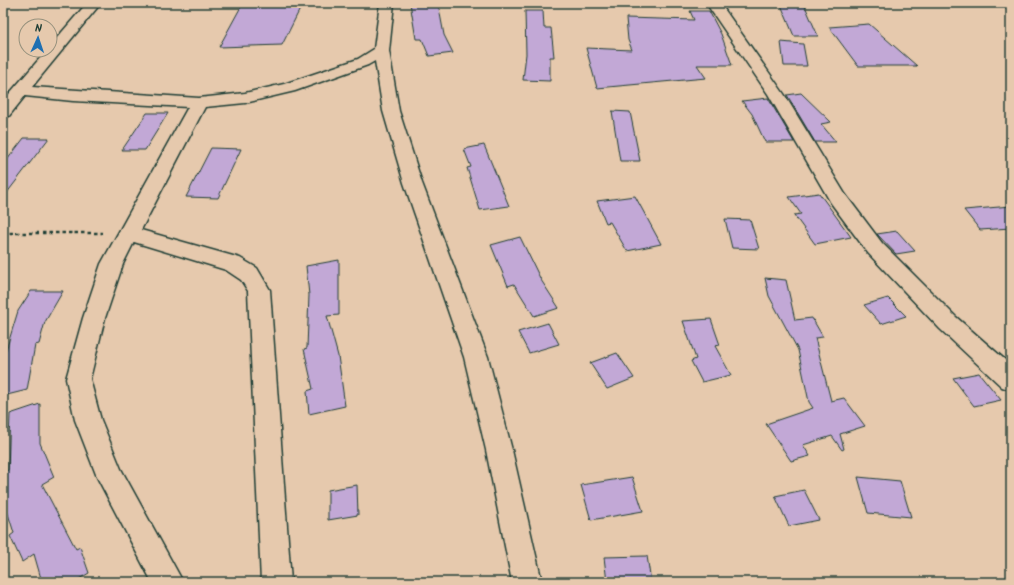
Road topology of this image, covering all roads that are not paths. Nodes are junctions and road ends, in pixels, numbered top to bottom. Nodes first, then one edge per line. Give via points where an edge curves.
1 (94, 3) edge
2 (387, 3) edge
3 (713, 3) edge
4 (381, 51) junction
5 (21, 91) junction
6 (199, 103) junction
7 (3, 112) edge
8 (130, 234) junction
9 (1011, 380) edge
10 (168, 582) edge
11 (276, 582) edge
12 (527, 582) edge

1 - 5 street
2 - 4 street
3 - 9 street via 776,94 838,198 875,248 948,323
4 - 6 street via 363,62 289,88 245,98
4 - 12 street via 391,111 413,183 476,357
5 - 6 street
5 - 7 street
6 - 8 street
8 - 10 street via 112,264 78,379 88,420 111,477
8 - 11 street via 233,264 250,274 259,290

